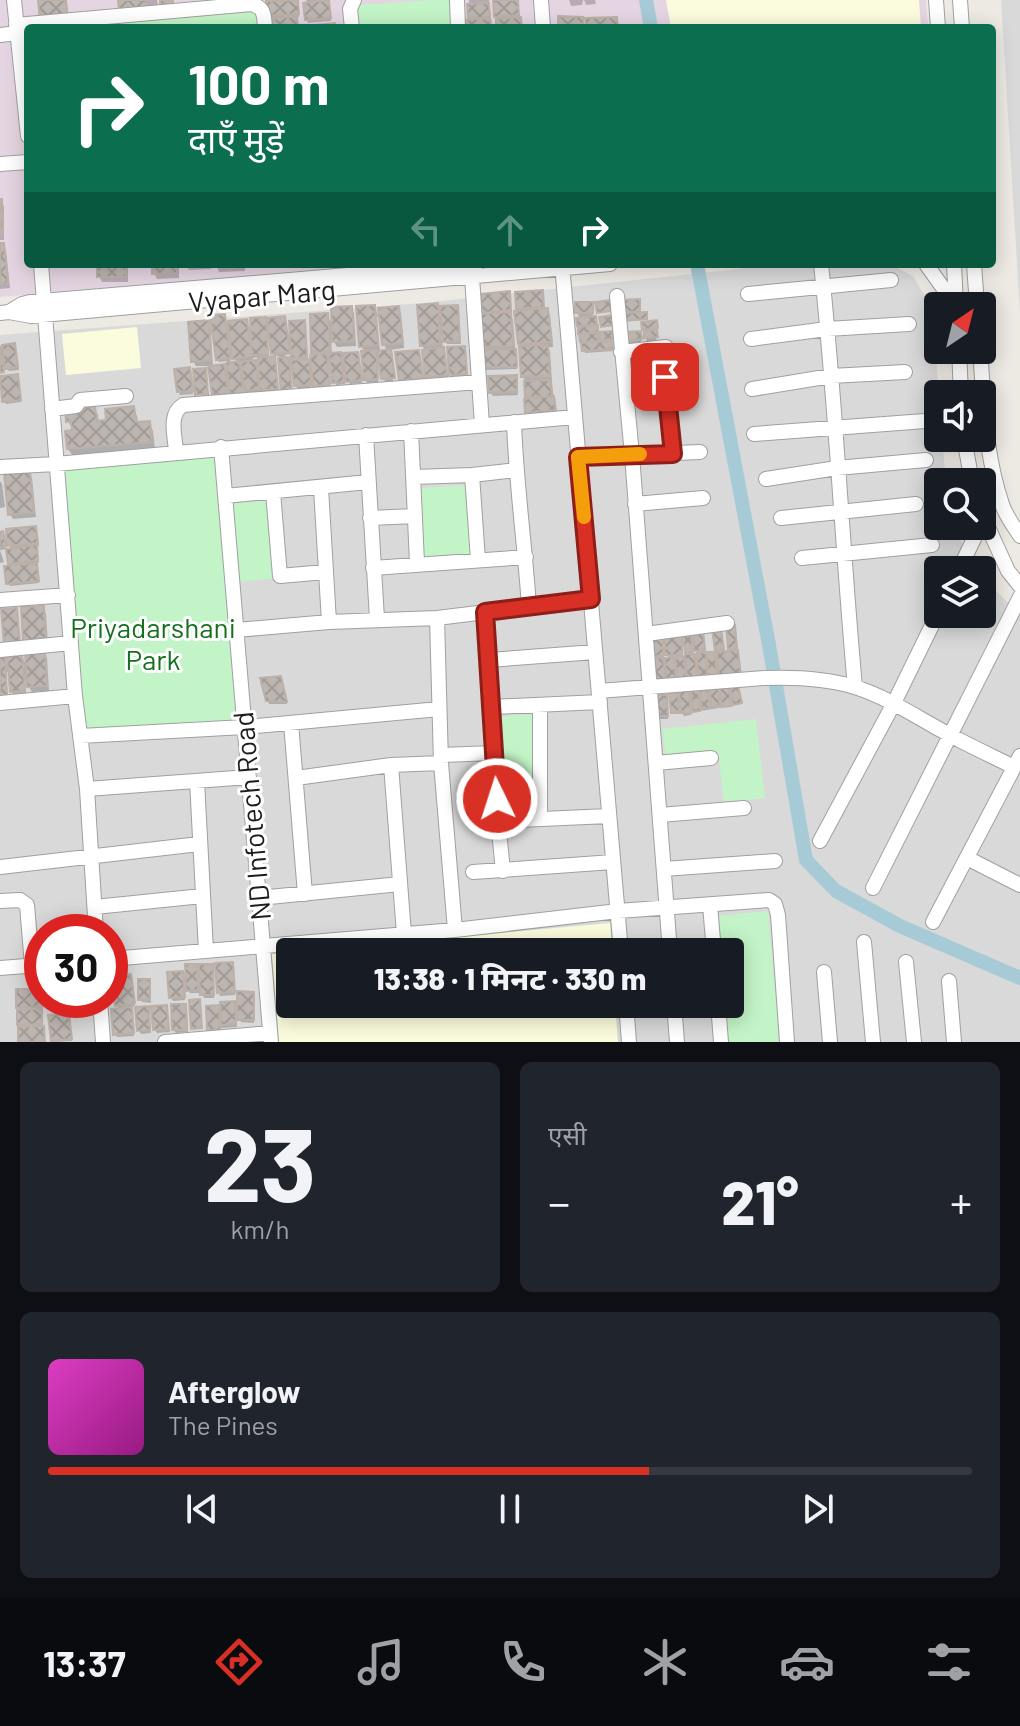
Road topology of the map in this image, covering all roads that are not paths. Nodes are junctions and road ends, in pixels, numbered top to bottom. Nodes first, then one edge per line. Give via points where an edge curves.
1 (14, 0) edge
2 (354, 0) edge
3 (457, 0) edge
4 (541, 0) edge
5 (936, 0) edge
6 (960, 0) edge
7 (122, 22) edge
8 (92, 24) edge
9 (265, 24) edge
10 (352, 24) edge
11 (458, 24) edge
12 (543, 24) edge
13 (938, 24) edge
14 (962, 24) edge
15 (17, 29) junction
16 (24, 29) edge
17 (0, 35) edge
18 (24, 97) edge
19 (24, 162) edge
20 (0, 164) edge
21 (41, 268) edge
22 (527, 268) edge
23 (562, 268) edge
24 (821, 268) edge
25 (929, 268) edge
26 (954, 268) edge
27 (974, 268) edge
28 (474, 271) edge
29 (891, 280) dead end
30 (823, 286) junction
31 (946, 292) edge
32 (955, 292) edge
33 (976, 292) edge
34 (748, 294) dead end
35 (617, 296) dead end
36 (45, 308) junction
37 (4, 312) edge
38 (909, 324) dead end
39 (827, 329) junction
40 (751, 339) dead end
41 (666, 347) dead end
42 (621, 352) junction
43 (981, 364) edge
44 (905, 372) dead end
45 (831, 376) junction
46 (665, 377) dead end
47 (479, 382) junction
48 (752, 389) dead end
49 (126, 396) dead end
50 (52, 409) junction
51 (575, 417) junction
52 (924, 421) edge
53 (514, 422) junction
54 (482, 425) junction
55 (836, 427) junction
56 (411, 431) junction
57 (754, 434) dead end
58 (366, 435) junction
59 (221, 447) junction
60 (176, 451) junction
61 (700, 452) dead end
62 (673, 454) junction
63 (632, 455) junction
64 (578, 457) junction
65 (926, 460) dead end
66 (56, 464) junction
67 (0, 467) edge
68 (837, 468) junction
69 (516, 470) junction
70 (472, 475) junction
71 (414, 477) junction
72 (766, 479) dead end
73 (368, 482) junction
74 (321, 488) junction
75 (273, 492) junction
76 (225, 496) junction
77 (703, 498) dead end
78 (635, 504) junction
79 (916, 504) dead end
80 (842, 512) junction
81 (415, 516) junction
82 (370, 518) junction
83 (781, 518) dead end
84 (1020, 536) edge
85 (992, 540) edge
86 (932, 545) dead end
87 (843, 553) junction
88 (526, 557) junction
89 (802, 558) dead end
90 (478, 560) junction
91 (417, 563) junction
92 (373, 568) junction
93 (325, 572) junction
94 (1020, 586) edge
95 (68, 595) junction
96 (1020, 597) edge
97 (591, 599) junction
98 (0, 600) edge
99 (529, 607) junction
100 (485, 612) junction
101 (437, 618) junction
102 (377, 619) junction
103 (329, 622) junction
104 (727, 623) dead end
105 (931, 628) edge
106 (237, 630) junction
107 (646, 634) junction
108 (71, 643) junction
109 (0, 650) edge
110 (595, 652) junction
111 (489, 660) junction
112 (650, 686) junction
113 (855, 687) junction
114 (75, 696) junction
115 (599, 696) junction
116 (0, 703) edge
117 (894, 703) junction
118 (540, 706) junction
119 (491, 707) junction
120 (439, 709) junction
121 (291, 723) junction
122 (245, 727) junction
123 (950, 735) junction
124 (80, 736) junction
125 (494, 753) junction
126 (711, 758) dead end
127 (441, 759) junction
128 (1017, 762) edge
129 (656, 763) junction
130 (391, 765) junction
131 (249, 777) junction
132 (296, 778) junction
133 (197, 781) junction
134 (87, 789) junction
135 (744, 808) dead end
136 (660, 815) junction
137 (609, 816) junction
138 (540, 819) junction
139 (498, 821) junction
140 (820, 841) dead end
141 (199, 844) junction
142 (92, 857) junction
143 (967, 858) junction
144 (775, 861) dead end
145 (613, 862) junction
146 (0, 867) edge
147 (664, 869) junction
148 (503, 871) junction
149 (473, 872) dead end
150 (400, 884) junction
151 (1020, 885) edge
152 (873, 888) dead end
153 (305, 894) junction
154 (202, 896) junction
155 (259, 898) junction
156 (0, 901) edge
157 (710, 905) junction
158 (95, 907) junction
159 (667, 908) junction
160 (618, 911) junction
161 (28, 914) edge
162 (95, 914) edge
163 (933, 922) dead end
164 (455, 930) junction
165 (404, 934) junction
166 (620, 938) edge
167 (669, 938) edge
168 (713, 938) edge
169 (864, 942) dead end
170 (263, 946) junction
171 (206, 951) junction
172 (128, 958) edge
173 (906, 962) dead end
174 (24, 966) edge
175 (0, 968) edge
176 (824, 972) dead end
177 (949, 981) dead end
178 (101, 1018) edge
179 (627, 1018) edge
180 (675, 1018) edge
181 (719, 1018) edge
182 (271, 1038) edge
183 (190, 1041) edge
184 (103, 1042) edge
185 (165, 1042) edge
186 (629, 1042) edge
187 (677, 1042) edge
188 (721, 1042) edge
189 (787, 1042) edge
190 (830, 1042) edge
191 (873, 1042) edge
192 (914, 1042) edge
193 (954, 1042) edge

1 - 15 street
2 - 10 street
3 - 11 street
4 - 12 street
5 - 13 street
6 - 14 street
7 - 8 street
7 - 9 street via 252,4 263,10
15 - 16 street
15 - 17 street
15 - 18 street
19 - 20 street
21 - 36 street
22 - 28 street, Vyapar Marg
23 - 51 street
24 - 30 street
25 - 31 street
26 - 32 street
27 - 33 street
28 - 36 street, Vyapar Marg
28 - 47 street
29 - 30 street
30 - 34 street
30 - 39 street
35 - 42 street
36 - 37 street, Vyapar Marg via 26,316
36 - 50 street
38 - 39 street
39 - 40 street
39 - 45 street
41 - 42 street
42 - 63 street
43 - 84 street via 993,470 1002,507
44 - 45 street
45 - 48 street
45 - 55 street
46 - 62 street
47 - 54 street
47 - 60 street via 183,405 174,415
49 - 50 street via 80,400 76,406
50 - 66 street
51 - 53 street
51 - 64 street
52 - 55 street
53 - 54 street
53 - 69 street
54 - 56 street
55 - 57 street
55 - 68 street
56 - 58 street
56 - 71 street
58 - 59 street
58 - 73 street
59 - 60 street
59 - 76 street, ND Infotech Road
60 - 66 street
61 - 62 street
62 - 63 street
63 - 64 street
63 - 78 street
64 - 97 street
65 - 68 street
66 - 67 street
66 - 95 street
68 - 72 street
68 - 80 street
69 - 70 street
69 - 88 street
70 - 71 street
70 - 90 street
71 - 81 street
73 - 74 street
73 - 82 street
74 - 75 street
74 - 93 street
75 - 76 street
75 - 93 street via 280,576
76 - 106 street, ND Infotech Road
77 - 78 street
78 - 107 street
79 - 80 street
80 - 83 street
80 - 87 street
81 - 82 street
81 - 91 street
82 - 92 street
85 - 94 street
86 - 87 street
87 - 89 street
87 - 113 street
88 - 90 street
88 - 99 street
90 - 91 street
91 - 92 street
92 - 102 street
93 - 103 street
95 - 98 street
95 - 108 street
96 - 123 street
97 - 99 street
97 - 110 street
99 - 100 street
100 - 101 street
100 - 111 street
101 - 102 street
101 - 120 street
102 - 103 street
103 - 106 street
104 - 107 street
105 - 117 street
106 - 122 street, ND Infotech Road
107 - 112 street
108 - 109 street
108 - 114 street
110 - 111 street
110 - 115 street
111 - 119 street
112 - 113 street via 791,677
112 - 115 street
112 - 129 street
113 - 117 street
114 - 116 street
114 - 124 street
115 - 118 street
115 - 137 street
117 - 123 street
117 - 140 street
118 - 119 street
118 - 138 street
119 - 125 street
120 - 121 street
120 - 127 street
121 - 122 street
121 - 132 street
122 - 124 street
122 - 131 street, ND Infotech Road
123 - 128 street
123 - 152 street
124 - 134 street
125 - 127 street
125 - 139 street
126 - 129 street
127 - 130 street
127 - 164 street
128 - 143 street
129 - 136 street
130 - 132 street
130 - 150 street
131 - 133 street
131 - 155 street, ND Infotech Road
132 - 153 street
133 - 134 street
133 - 141 street
134 - 142 street
135 - 136 street
136 - 147 street
137 - 138 street
137 - 145 street
138 - 139 street
139 - 148 street
141 - 142 street
141 - 154 street
142 - 146 street
142 - 158 street
143 - 151 street
143 - 163 street
144 - 147 street
145 - 148 street
145 - 160 street
147 - 159 street
148 - 149 street
150 - 153 street
150 - 165 street
153 - 155 street
154 - 158 street
154 - 171 street
155 - 170 street, ND Infotech Road
156 - 161 street via 20,900
157 - 159 street
157 - 168 street
157 - 189 street via 761,900 775,904
158 - 162 street
159 - 160 street
159 - 167 street
160 - 164 street
160 - 166 street
164 - 165 street
165 - 170 street
169 - 191 street
170 - 171 street
170 - 182 street, ND Infotech Road
171 - 172 street
173 - 192 street
174 - 175 street
176 - 190 street
177 - 193 street
178 - 184 street
179 - 186 street
180 - 187 street
181 - 188 street
182 - 183 street
183 - 185 street

